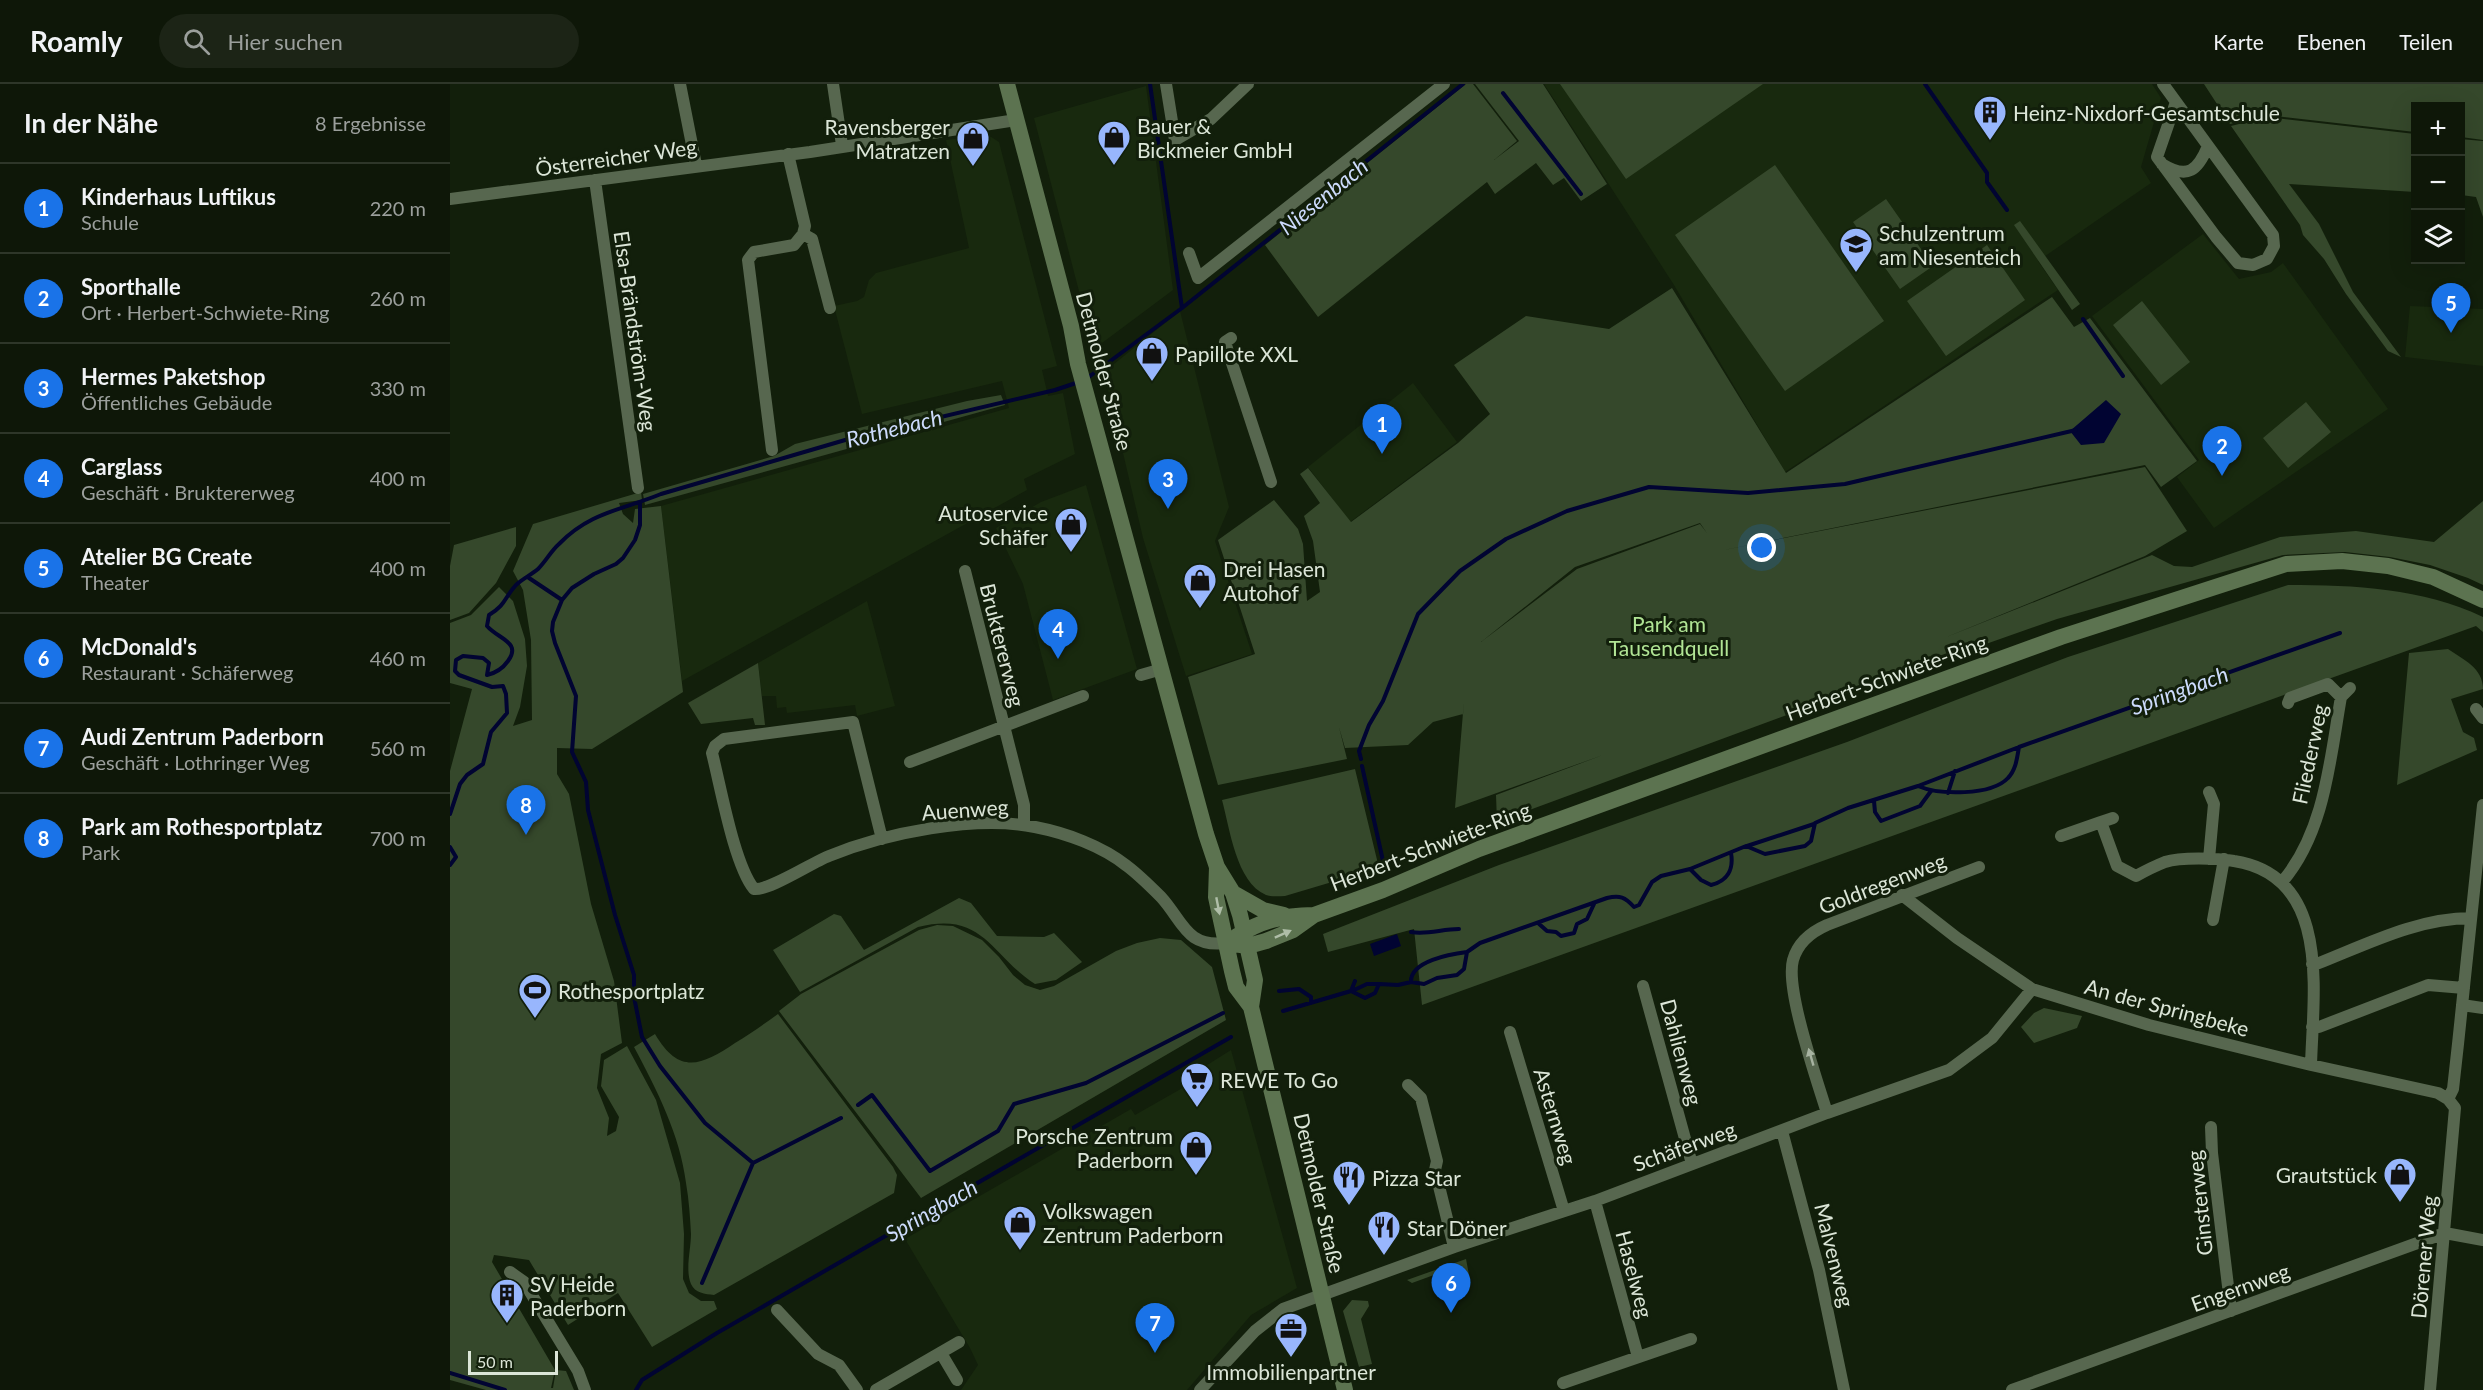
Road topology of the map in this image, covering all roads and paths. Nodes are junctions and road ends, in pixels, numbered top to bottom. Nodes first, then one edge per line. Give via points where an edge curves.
1 (680, 84) edge
2 (833, 84) edge
3 (1007, 84) edge
4 (1166, 84) edge
5 (1248, 84) edge
6 (1444, 84) edge
7 (2163, 84) edge
8 (2176, 102) junction
9 (1016, 120) junction
10 (842, 146) junction
11 (2208, 146) junction
12 (788, 154) junction
13 (2161, 164) junction
14 (696, 165) junction
15 (595, 180) junction
16 (450, 199) edge
17 (803, 234) junction
18 (1189, 253) dead end
19 (830, 308) dead end
20 (1231, 338) dead end
21 (772, 450) dead end
22 (1271, 483) dead end
23 (638, 488) dead end
24 (965, 571) dead end
25 (2483, 600) edge
26 (1162, 669) junction
27 (1141, 675) dead end
28 (1083, 696) dead end
29 (2288, 703) dead end
30 (1004, 728) junction
31 (910, 762) dead end
32 (2209, 792) dead end
33 (2483, 805) edge
34 (1024, 825) junction
35 (2061, 836) dead end
36 (882, 839) junction
37 (2224, 859) junction
38 (2208, 860) junction
39 (1216, 867) junction
40 (1979, 867) dead end
41 (2480, 874) edge
42 (2282, 882) junction
43 (1233, 893) junction
44 (1902, 895) junction
45 (1314, 915) junction
46 (1285, 916) junction
47 (2471, 918) junction
48 (2213, 920) dead end
49 (1246, 939) junction
50 (1226, 943) junction
51 (2312, 964) junction
52 (1643, 986) dead end
53 (2464, 988) junction
54 (2032, 989) junction
55 (2462, 1005) junction
56 (1251, 1007) junction
57 (2483, 1008) edge
58 (2312, 1027) junction
59 (1510, 1032) dead end
60 (2311, 1065) junction
61 (1408, 1085) dead end
62 (2448, 1099) junction
63 (1827, 1113) junction
64 (2211, 1127) dead end
65 (1782, 1131) junction
66 (1692, 1164) junction
67 (1595, 1201) junction
68 (1564, 1211) junction
69 (2445, 1233) junction
70 (2483, 1240) edge
71 (1454, 1247) junction
72 (510, 1272) dead end
73 (1321, 1296) junction
74 (777, 1311) dead end
75 (2230, 1311) junction
76 (1691, 1339) dead end
77 (959, 1342) dead end
78 (941, 1353) junction
79 (1638, 1357) junction
80 (957, 1380) dead end
81 (1563, 1383) dead end
82 (585, 1390) edge
83 (856, 1390) edge
84 (876, 1390) edge
85 (1200, 1390) edge
86 (1345, 1390) edge
87 (1844, 1390) edge
88 (2012, 1390) edge
89 (2430, 1390) edge

1 - 14 street
2 - 10 street
3 - 9 main road, Detmolder Straße
4 - 5 street via 1175,140 1211,118
6 - 18 street via 1198,278
7 - 8 street
8 - 11 street
8 - 13 street via 2157,157
9 - 10 street, Österreicher Weg
9 - 26 main road, Detmolder Straße
10 - 12 street, Österreicher Weg
11 - 13 street via 2198,167 2189,172
11 - 13 street via 2273,235 2274,246 2267,259 2253,265 2238,263
12 - 14 street, Österreicher Weg
12 - 17 street via 805,226
14 - 15 street, Österreicher Weg
15 - 16 street, Österreicher Weg
15 - 23 street, Elsa-Brändström-Weg
17 - 19 street via 812,239
17 - 21 street via 794,245 754,252 748,260
20 - 22 street via 1225,342
24 - 30 street, Bruktererweg
25 - 45 main road, Herbert-Schwiete-Ring via 2433,577 2388,566 2342,561 2286,564 2061,637 1479,849
26 - 27 street
26 - 39 main road, Detmolder Straße
28 - 30 street, Bruktererweg
29 - 42 street, Fliederweg via 2290,698 2328,684 2345,693 2324,795 2306,842
30 - 31 street, Bruktererweg
30 - 34 street, Bruktererweg via 1024,805
32 - 38 street via 2214,804
33 - 41 street, Dörener Weg
34 - 36 street, Auenweg via 951,826
34 - 50 street, Auenweg via 1066,836 1125,864 1161,898 1194,939 1212,945
35 - 38 street via 2107,820 2117,866 2136,876 2167,861
36 - 36 street, Auenweg via 829,856 768,888 754,889 738,855 712,753 718,742 853,722
37 - 38 street
37 - 42 street via 2259,867
37 - 48 street
39 - 43 main road, Detmolder Straße
39 -> 50 main road, Detmolder Straße via 1216,897
40 - 44 street, Goldregenweg
41 - 47 street, Dörener Weg
42 - 51 street via 2304,915
43 - 46 main road via 1263,910
43 - 49 main road, Detmolder Straße
44 - 54 street, An der Springbeke
63 -> 44 street, Goldregenweg via 1794,995 1793,959 1810,933
45 - 46 main road, Herbert-Schwiete-Ring
49 -> 45 main road, Herbert-Schwiete-Ring via 1266,941 1293,930
46 - 49 main road, Herbert-Schwiete-Ring via 1260,922
47 - 51 street via 2447,918 2390,934
47 - 53 street, Dörener Weg
49 - 50 main road, Herbert-Schwiete-Ring
49 - 56 main road, Detmolder Straße via 1255,980
50 - 56 main road, Detmolder Straße via 1236,987
51 - 58 street
52 - 66 street, Dahlienweg
53 - 55 street, Dörener Weg
53 - 58 street via 2428,985
54 - 60 street, An der Springbeke via 2149,1025
54 - 63 street, Schäferweg via 1992,1038 1949,1070
55 - 57 street
55 - 62 street, Dörener Weg via 2453,1089
56 - 73 main road, Detmolder Straße
58 - 60 street
59 - 68 street, Asternweg
60 - 62 street, An der Springbeke via 2402,1084
61 - 71 street via 1421,1098
62 - 69 street, Dörener Weg via 2455,1108
63 - 65 street, Schäferweg
64 - 75 street, Ginsterweg
65 - 66 street, Schäferweg
65 - 87 street, Malvenweg via 1819,1270
66 - 67 street, Schäferweg
67 - 68 street, Schäferweg
67 - 79 street, Haselweg
68 - 71 street, Schäferweg
69 - 70 street
69 - 75 street, Engernweg
69 - 89 street, Dörener Weg
71 - 73 street, Schäferweg
72 - 82 street via 524,1282 578,1371
73 - 85 street, Schäferweg via 1283,1309 1255,1330
73 - 86 main road, Detmolder Straße
74 - 83 street via 818,1354 839,1365
75 - 88 street, Engernweg
76 - 79 street
77 - 78 street
78 - 80 street
78 - 84 street
79 - 81 street

